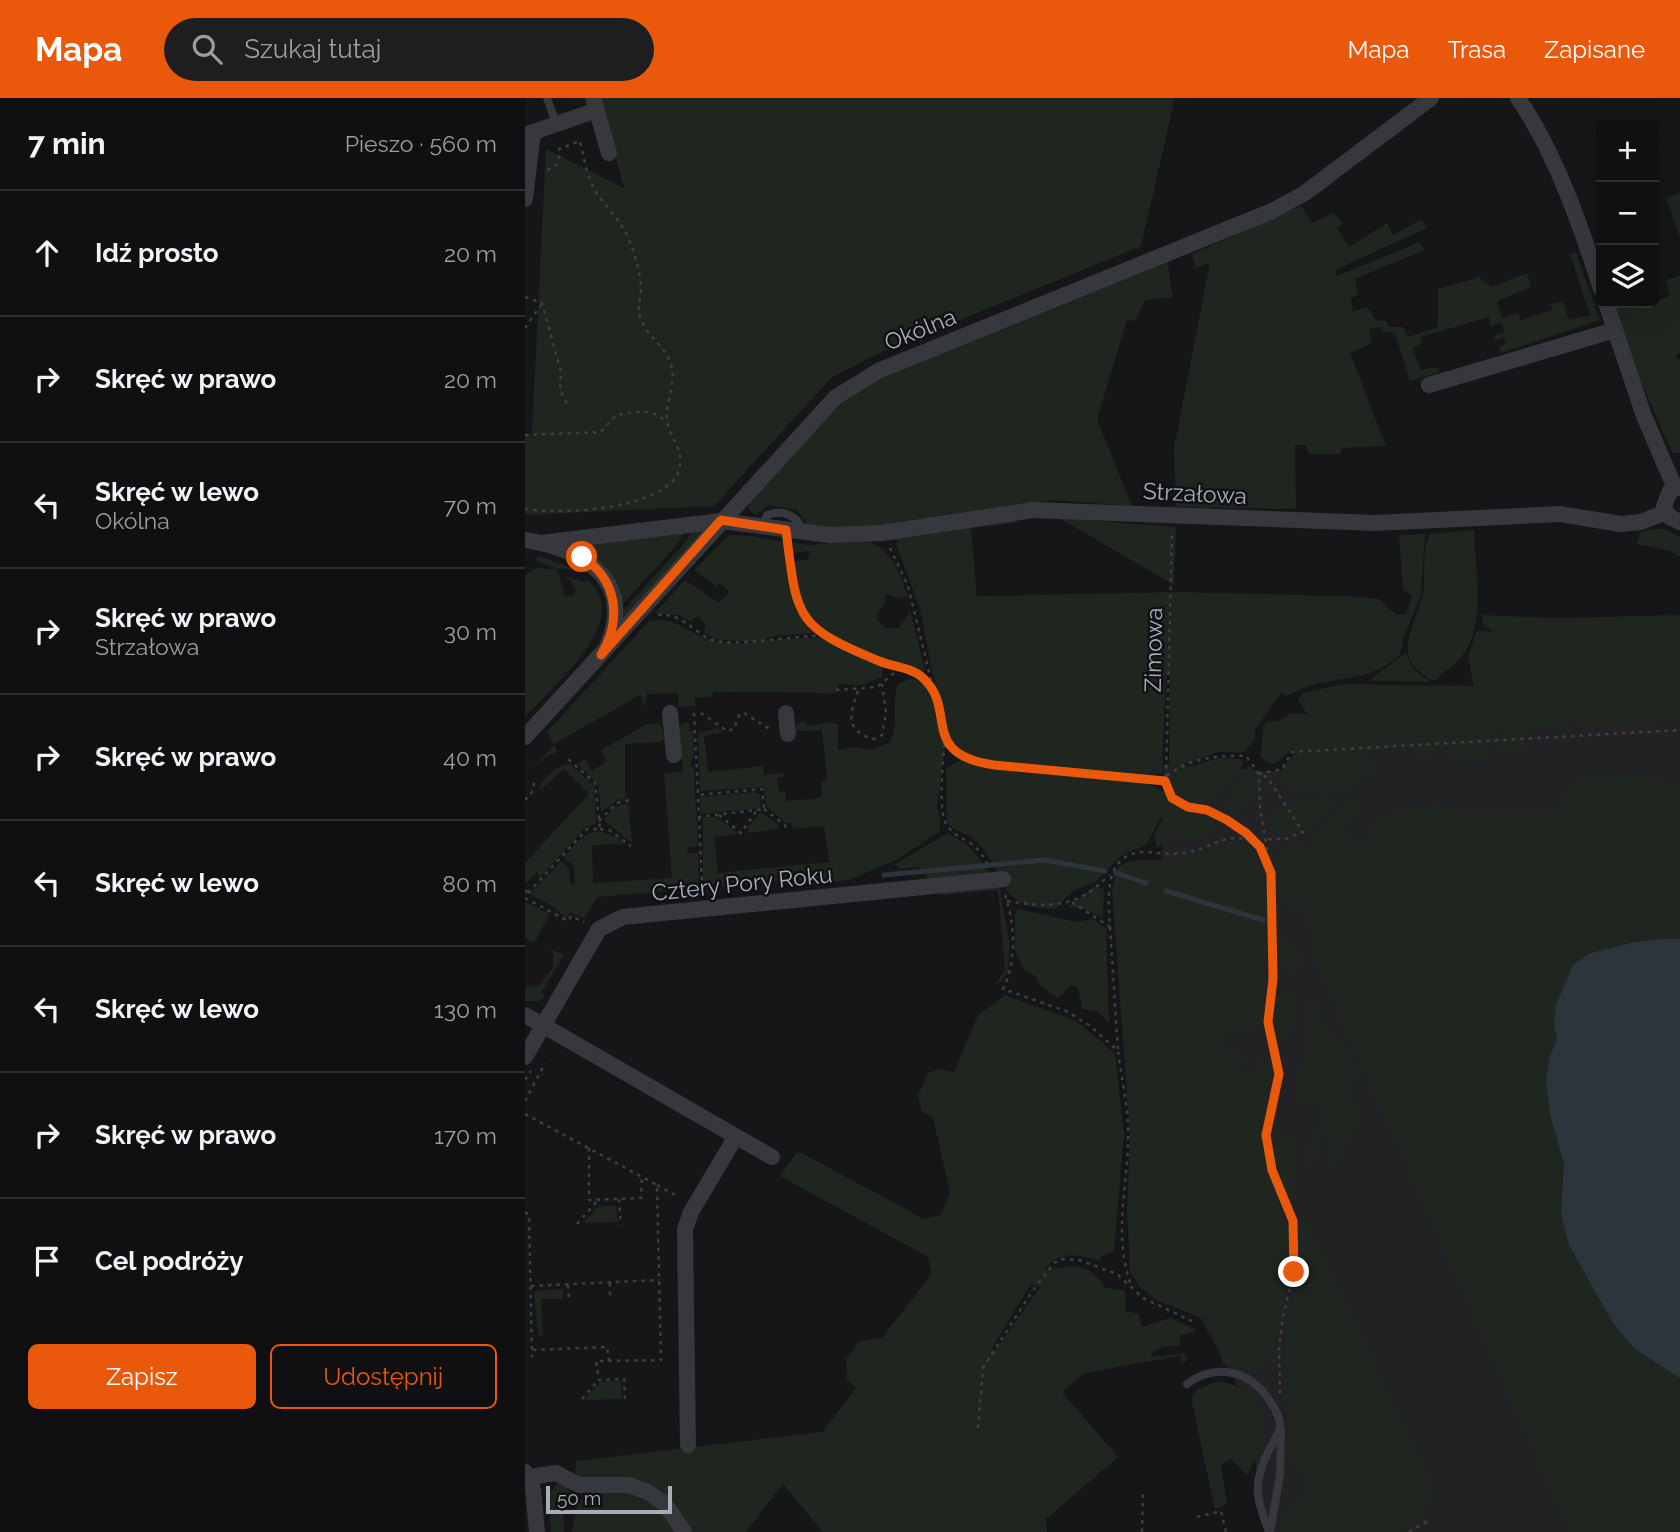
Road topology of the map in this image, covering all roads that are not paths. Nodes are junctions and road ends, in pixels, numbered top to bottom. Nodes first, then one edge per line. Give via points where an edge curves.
1 (547, 98) edge
2 (1431, 98) edge
3 (1518, 98) edge
4 (595, 104) edge
5 (556, 123) junction
6 (529, 133) edge
7 (609, 153) dead end
8 (525, 199) edge
9 (1596, 276) edge
10 (1608, 308) edge
11 (1615, 330) junction
12 (1429, 384) dead end
13 (1678, 488) edge
14 (1666, 512) junction
15 (721, 520) junction
16 (1680, 522) edge
17 (762, 527) junction
18 (804, 532) junction
19 (530, 542) edge
20 (601, 655) junction
21 (670, 713) dead end
22 (786, 713) dead end
23 (788, 732) road end
24 (525, 737) edge
25 (674, 755) dead end
26 (1002, 879) road end
27 (525, 1015) edge
28 (543, 1026) junction
29 (525, 1058) edge
30 (735, 1138) junction
31 (772, 1157) dead end
32 (1187, 1384) dead end
33 (1280, 1428) junction
34 (688, 1444) dead end
35 (527, 1475) edge
36 (537, 1532) edge
37 (684, 1532) edge
38 (1270, 1532) edge

1 - 5 lane
2 - 15 street, Okólna via 1305,193 1272,211 858,382 836,397
3 - 9 street via 1559,176
4 - 5 street
4 - 7 street
5 - 6 street
6 - 8 street
10 - 11 street
11 - 12 street
11 - 13 street via 1644,416
13 - 14 street via 1665,500
14 - 16 street
14 - 18 street, Strzałowa via 1621,524 1560,514 1375,523 1033,510 882,533
15 - 17 street, Strzałowa
15 - 19 street, Strzałowa
15 - 20 street, Okólna
17 - 18 street, Strzałowa
17 - 18 lane via 767,515 778,512 794,517
19 - 20 street via 589,562 610,586 614,625
20 - 24 street, Okólna
21 - 25 street
22 - 23 street
26 - 28 street, Cztery Pory Roku via 623,917 599,929
27 - 28 street
28 - 29 street
28 - 30 street
30 - 31 street
30 - 34 street via 685,1229
32 - 33 lane via 1217,1370 1250,1379 1270,1401
33 - 38 lane via 1280,1475
33 - 38 lane via 1256,1480
35 - 36 street
35 - 37 street via 556,1473 579,1485 629,1485 665,1504

